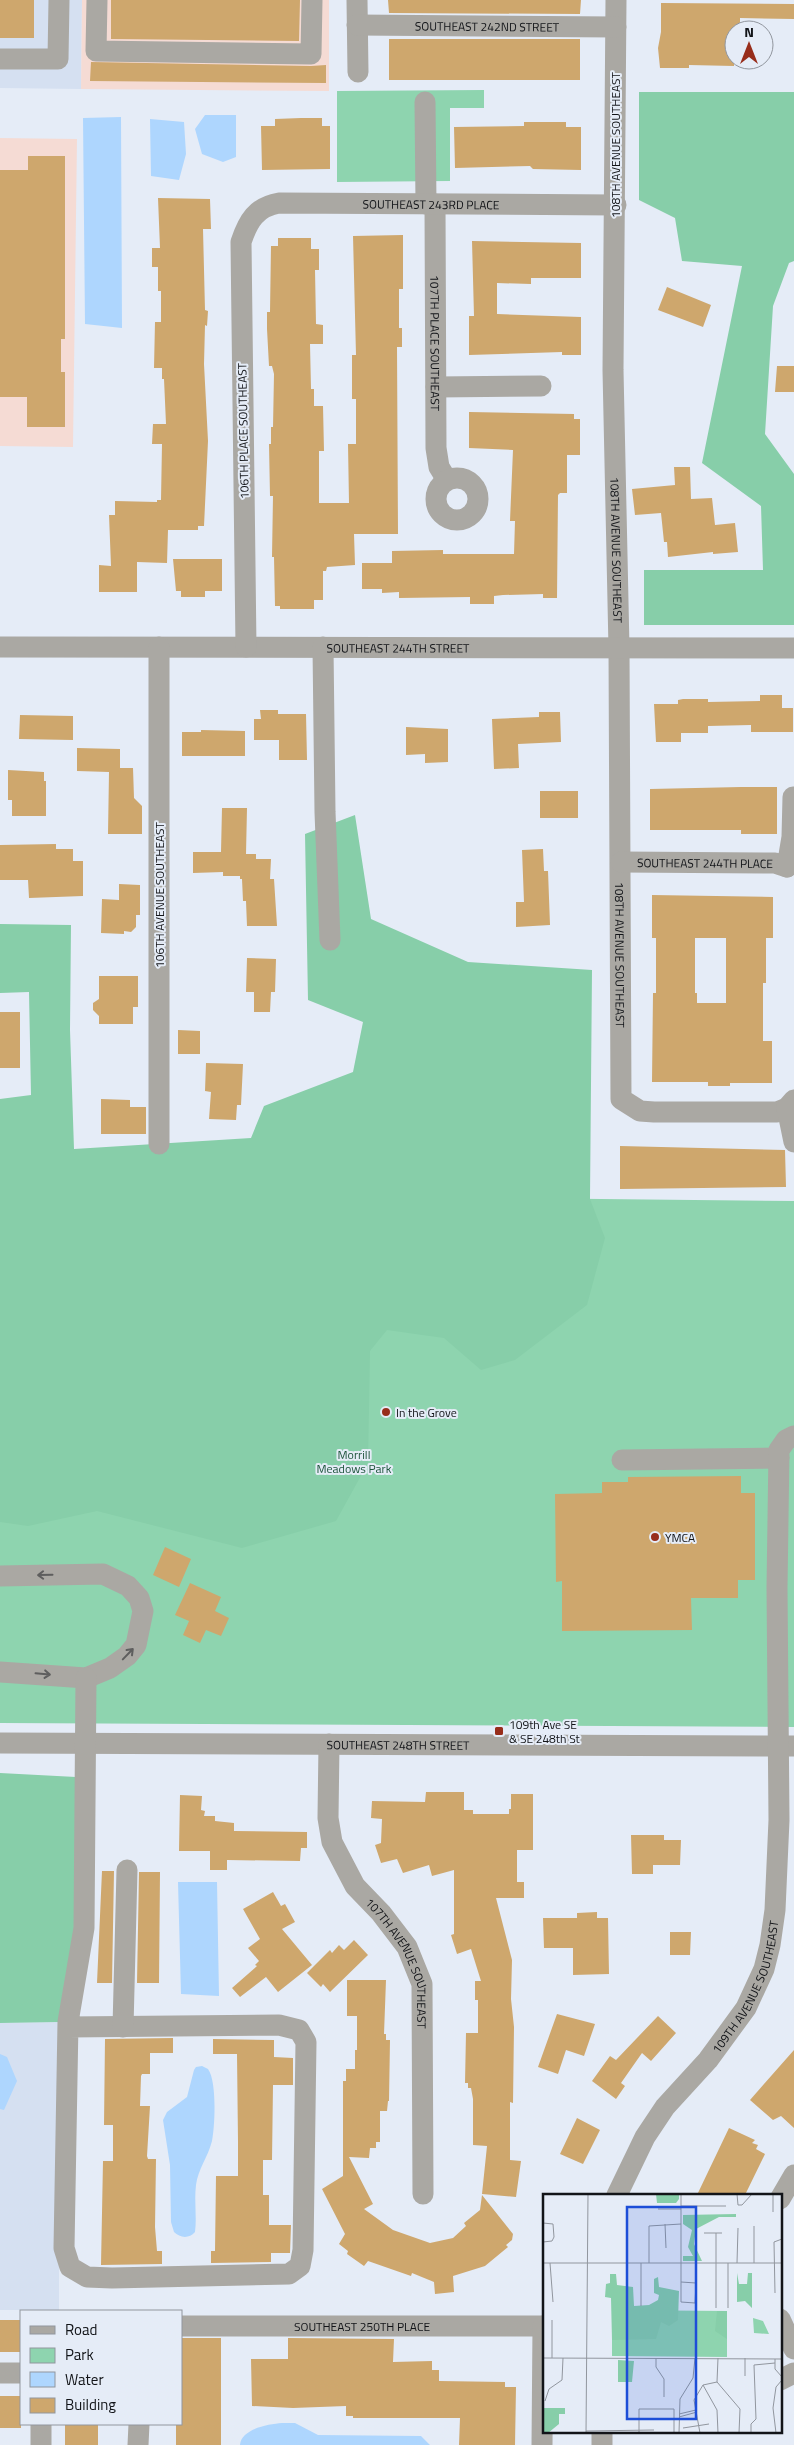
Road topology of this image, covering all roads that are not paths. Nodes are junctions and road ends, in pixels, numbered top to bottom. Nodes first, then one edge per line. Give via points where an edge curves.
1 (59, 0) edge
2 (97, 0) edge
3 (312, 0) edge
4 (357, 0) edge
5 (616, 0) edge
6 (357, 25) junction
7 (616, 27) junction
8 (0, 59) edge
9 (358, 72) dead end
10 (425, 102) dead end
11 (431, 204) junction
12 (616, 205) junction
13 (252, 218) joint
14 (541, 386) dead end
15 (436, 387) junction
16 (446, 480) dead end
17 (0, 647) edge
18 (159, 647) junction
19 (246, 647) junction
20 (323, 647) junction
21 (619, 648) junction
22 (794, 648) edge
23 (793, 797) edge
24 (621, 862) junction
25 (791, 872) edge
26 (330, 940) dead end
27 (791, 1104) edge
28 (794, 1142) edge
29 (159, 1144) dead end
30 (794, 1436) edge
31 (779, 1458) junction
32 (622, 1460) dead end
33 (0, 1576) edge
34 (0, 1672) edge
35 (86, 1678) junction
36 (0, 1743) edge
37 (87, 1744) junction
38 (329, 1744) junction
39 (786, 1746) edge
40 (128, 1870) dead end
41 (68, 2027) junction
42 (123, 2027) junction
43 (794, 2175) edge
44 (423, 2194) dead end
45 (617, 2194) edge
46 (782, 2196) edge
47 (182, 2326) edge
48 (543, 2326) edge
49 (0, 2373) edge
50 (20, 2373) edge
51 (794, 2373) edge
52 (782, 2379) edge
53 (543, 2386) edge
54 (41, 2425) edge
55 (139, 2425) edge
56 (602, 2432) edge
57 (41, 2445) edge
58 (138, 2445) edge
59 (542, 2445) edge
60 (602, 2445) edge

1 - 8 street via 58,59
2 - 3 street via 96,51 311,54
4 - 6 street
5 - 7 street, 108TH AVENUE SOUTHEAST
6 - 7 street, SOUTHEAST 242ND STREET
6 - 9 street
7 - 12 street, 108TH AVENUE SOUTHEAST
10 - 11 street, 107TH PLACE SOUTHEAST
11 - 12 street, SOUTHEAST 243RD PLACE
11 - 13 street, SOUTHEAST 243RD PLACE via 279,203 260,209
11 - 15 street, 107TH PLACE SOUTHEAST
12 - 21 street, 108TH AVENUE SOUTHEAST via 613,370
13 - 19 street, 106TH PLACE SOUTHEAST via 241,242
14 - 15 street
15 - 16 street, 107TH PLACE SOUTHEAST via 436,448
17 - 18 street, SOUTHEAST 244TH STREET
18 - 19 street, SOUTHEAST 244TH STREET
18 - 29 street, 106TH AVENUE SOUTHEAST
19 - 20 street, SOUTHEAST 244TH STREET
20 - 21 street, SOUTHEAST 244TH STREET
20 - 26 street
21 - 22 street, SOUTHEAST 244TH STREET
21 - 24 street, 108TH AVENUE SOUTHEAST
23 - 25 street
24 - 25 street, SOUTHEAST 244TH PLACE via 775,863
24 - 27 street, 108TH AVENUE SOUTHEAST via 621,1099 640,1111 654,1112 778,1112
27 - 28 street
30 - 31 street via 786,1440 779,1450
31 - 32 street
31 - 39 street, 109TH AVENUE SOUTHEAST
35 -> 33 street via 110,1668 136,1645 143,1611 139,1598 128,1586 103,1574
34 -> 35 street
35 - 37 street
36 - 37 street, SOUTHEAST 248TH STREET
37 - 38 street, SOUTHEAST 248TH STREET
37 - 41 street via 84,1928
38 - 39 street, SOUTHEAST 248TH STREET
38 - 44 street, 107TH AVENUE SOUTHEAST via 328,1818 332,1842 354,1886 381,1913 407,1947 422,1984
39 - 45 street, 109TH AVENUE SOUTHEAST via 775,1910 764,1969 746,2008 708,2060 665,2107 645,2137
40 - 42 street
41 - 42 street
41 - 42 street via 64,2248 70,2267 87,2277 112,2278 289,2274 300,2266 303,2250 306,2042 299,2030 279,2025
43 - 46 street
47 - 48 street, SOUTHEAST 250TH PLACE
49 - 50 street
51 - 52 street
53 - 59 street
54 - 57 street
55 - 58 street
56 - 60 street

